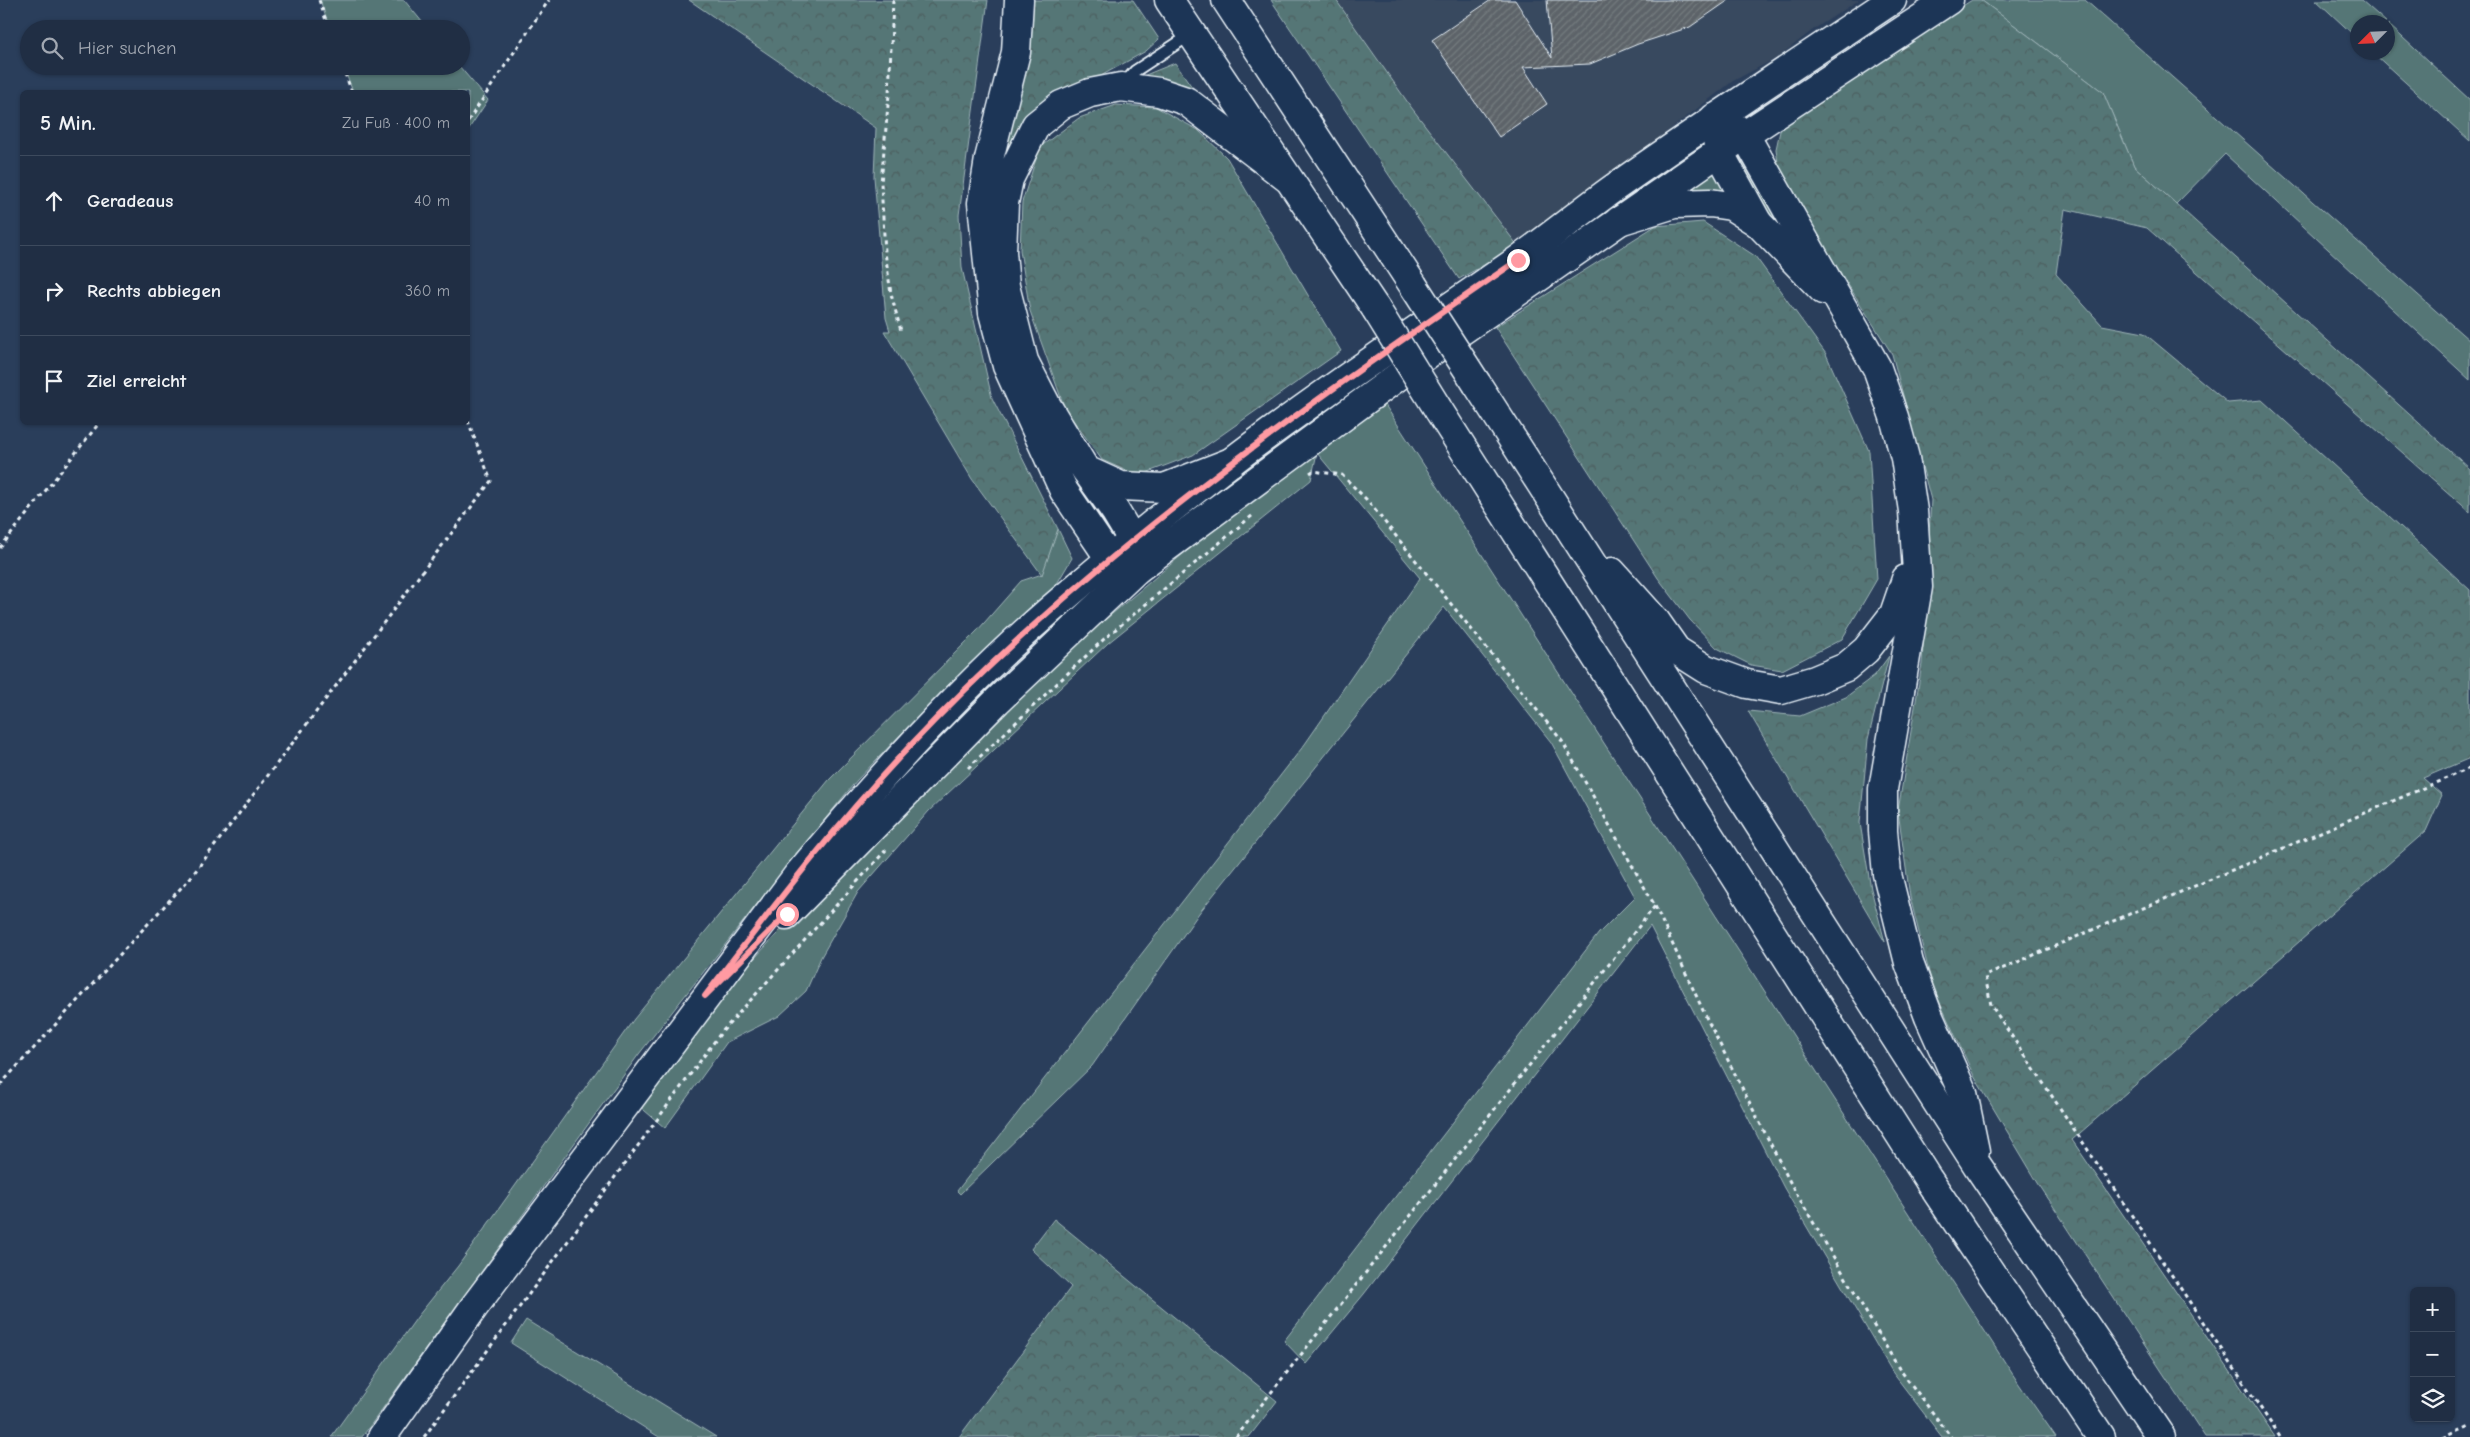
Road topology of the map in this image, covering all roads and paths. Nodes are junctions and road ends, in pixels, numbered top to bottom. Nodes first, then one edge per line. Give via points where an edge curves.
1 (318, 0) edge
2 (549, 0) edge
3 (892, 0) edge
4 (1019, 0) edge
5 (1169, 0) edge
6 (1226, 0) edge
7 (1892, 0) edge
8 (1949, 0) edge
9 (326, 20) edge
10 (1192, 34) junction
11 (345, 75) edge
12 (1121, 87) junction
13 (351, 90) edge
14 (470, 118) edge
15 (1714, 118) junction
16 (1745, 135) junction
17 (1719, 152) junction
18 (1287, 178) junction
19 (1619, 221) junction
20 (1758, 223) junction
21 (1850, 318) junction
22 (901, 331) dead end
23 (98, 425) edge
24 (470, 425) edge
25 (1231, 462) junction
26 (1085, 469) junction
27 (1306, 476) dead end
28 (1556, 509) junction
29 (1256, 513) dead end
30 (1133, 541) junction
31 (0, 548) edge
32 (1915, 552) junction
33 (1110, 560) junction
34 (1137, 568) junction
35 (2470, 768) edge
36 (963, 772) dead end
37 (887, 849) dead end
38 (1655, 906) junction
39 (705, 996) junction
40 (0, 1085) edge
41 (1977, 1165) junction
42 (2470, 1426) edge
43 (382, 1437) edge
44 (424, 1437) edge
45 (1236, 1437) edge
46 (1951, 1437) edge
47 (2102, 1437) edge
48 (2161, 1437) edge
49 (2280, 1437) edge
50 (2443, 1437) edge

1 - 9 path
2 - 14 path
3 - 22 path via 889,94 881,184 891,294
4 - 33 main road via 1016,52 989,159 982,202 993,313 1007,366 1041,444 1064,491
5 - 10 main road
6 - 28 main road, bridge
7 - 15 main road
8 - 16 main road
10 - 12 lane via 1135,71
10 - 18 main road
11 - 13 path
12 - 18 main road via 1159,92 1186,102
12 - 26 main road via 1090,93 1062,105 1036,125 1008,179 1004,203 1002,252 1005,286 1024,361
15 - 16 main road
15 - 17 main road
15 - 25 main road
16 - 17 main road
16 - 21 main road
17 - 19 main road
17 - 20 main road
18 - 47 main road, bridge via 1376,309 1928,1179
19 - 20 main road via 1674,204 1710,203 1731,206
19 - 34 main road via 1423,358
20 - 21 main road
21 - 32 main road via 1877,368 1894,417 1913,511
23 - 31 path
24 - 40 path via 491,481 191,877
25 - 26 main road via 1164,488 1121,486
25 - 30 main road
26 - 30 main road
27 - 38 path via 1313,471 1342,474 1366,499 1562,741
28 - 32 main road via 1655,620 1676,650 1706,669 1747,684 1781,690 1846,667 1866,650 1894,614
28 - 41 main road
29 - 36 path via 1104,639
30 - 33 main road
30 - 34 main road
32 - 41 main road via 1918,587 1883,789 1885,857 1909,963 1963,1093
33 - 34 main road via 1133,571
33 - 39 main road via 1035,624 910,746 851,810
34 - 39 main road via 997,701
35 - 49 path via 1985,976 1991,1006
37 - 44 path via 720,1034
38 - 45 path
38 - 46 path via 1706,1017 1792,1186 1898,1368
39 - 43 main road via 474,1307
41 - 48 main road
42 - 50 path

